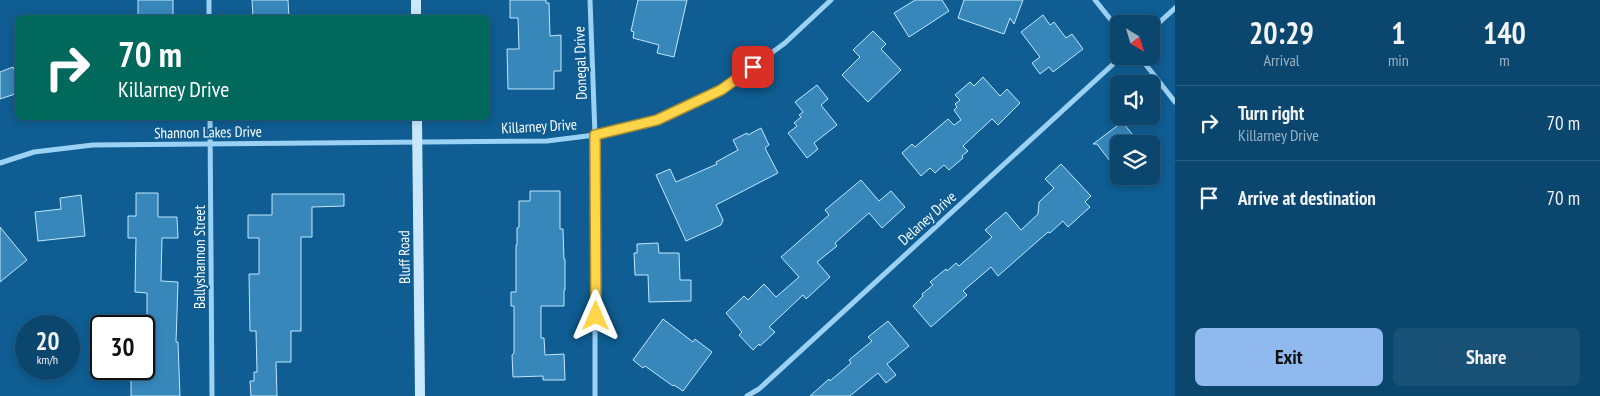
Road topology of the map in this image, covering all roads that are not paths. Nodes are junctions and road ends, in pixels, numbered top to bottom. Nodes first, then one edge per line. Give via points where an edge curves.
1 (209, 0) edge
2 (416, 0) edge
3 (590, 0) edge
4 (831, 0) edge
5 (1095, 0) edge
6 (1175, 8) edge
7 (209, 15) edge
8 (416, 15) edge
9 (1110, 19) edge
10 (1160, 22) edge
11 (1112, 65) edge
12 (1146, 65) edge
13 (1175, 102) edge
14 (210, 120) edge
15 (417, 120) edge
16 (595, 135) junction
17 (418, 141) junction
18 (211, 145) junction
19 (0, 163) edge
20 (212, 396) edge
21 (420, 396) edge
22 (596, 396) edge
23 (748, 396) edge

1 - 7 street
2 - 8 main road
3 - 16 street, Donegal Drive
4 - 16 street, Killarney Drive via 785,43 721,90 657,120
5 - 9 street
6 - 10 street
11 - 23 street, Delaney Drive
12 - 13 street
14 - 18 street, Ballyshannon Street
15 - 17 main road, Bluff Road
16 - 17 street, Killarney Drive via 547,141
16 - 22 street, Donegal Drive
17 - 18 street, Shannon Lakes Drive
17 - 21 main road, Bluff Road
18 - 19 street, Shannon Lakes Drive via 93,145 34,152
18 - 20 street, Ballyshannon Street

